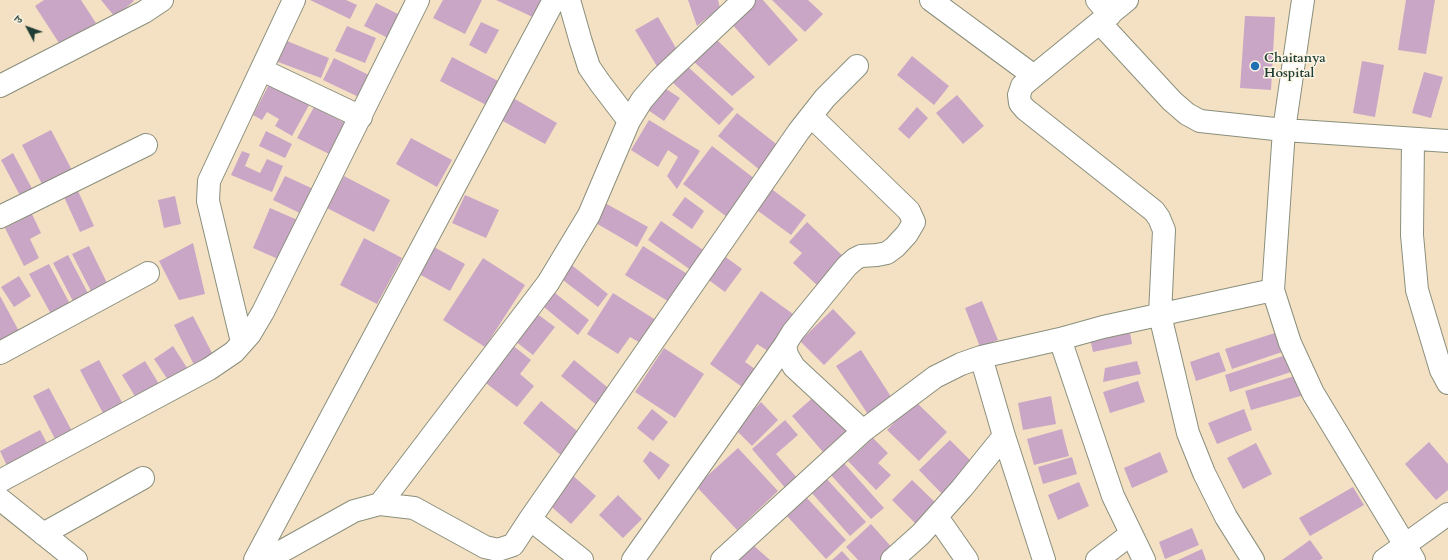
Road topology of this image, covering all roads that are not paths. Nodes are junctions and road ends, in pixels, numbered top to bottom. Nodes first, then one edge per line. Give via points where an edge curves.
1 (162, 0) edge
2 (294, 0) edge
3 (418, 0) edge
4 (554, 0) edge
5 (569, 0) edge
6 (744, 0) edge
7 (931, 0) edge
8 (1127, 0) edge
9 (1303, 0) edge
10 (1102, 13) edge
11 (857, 66) dead end
12 (262, 70) junction
13 (1034, 76) junction
14 (0, 86) edge
15 (811, 116) junction
16 (361, 117) junction
17 (629, 120) junction
18 (1284, 130) junction
19 (1413, 139) junction
20 (1448, 141) edge
21 (146, 145) dead end
22 (0, 217) edge
23 (148, 273) dead end
24 (1273, 290) junction
25 (1160, 315) junction
26 (1060, 339) junction
27 (242, 342) junction
28 (785, 345) junction
29 (0, 353) edge
30 (981, 357) junction
31 (1448, 383) edge
32 (863, 431) junction
33 (1004, 436) junction
34 (143, 478) dead end
35 (0, 481) edge
36 (0, 499) edge
37 (380, 504) junction
38 (1448, 514) edge
39 (937, 517) junction
40 (530, 519) junction
41 (43, 534) junction
42 (1131, 534) junction
43 (1409, 552) edge
44 (1251, 559) edge
45 (76, 560) edge
46 (255, 560) edge
47 (266, 560) edge
48 (582, 560) edge
49 (633, 560) edge
50 (722, 560) edge
51 (892, 560) edge
52 (967, 560) edge
53 (1044, 560) edge
54 (1097, 560) edge
55 (1144, 560) edge
56 (1384, 560) edge

1 - 14 street via 144,12
2 - 12 street
3 - 16 street
4 - 46 street
5 - 17 street via 589,67
6 - 17 street via 660,79
7 - 13 street
8 - 10 street
9 - 18 street
10 - 13 street
10 - 18 street via 1172,101 1187,114 1200,121
11 - 15 street
12 - 16 street
12 - 27 street via 210,181 208,201
13 - 25 street via 1022,86 1019,94 1020,103 1025,109 1154,211 1159,218 1164,230
15 - 28 street via 909,211 914,222 907,234 887,253 861,256 847,266
15 - 40 street via 766,177
16 - 27 street via 263,312
17 - 37 street via 589,215 552,277
18 - 19 street
18 - 24 street
19 - 20 street
19 - 31 street via 1412,235 1417,290 1441,370
21 - 22 street
23 - 29 street
24 - 25 street
24 - 43 street via 1290,343 1313,393
25 - 26 street
25 - 44 street via 1188,433 1204,473
26 - 30 street
26 - 42 street via 1114,496
27 - 35 street via 234,352 209,369
28 - 32 street via 794,367
28 - 49 street
30 - 32 street via 935,377
30 - 33 street
32 - 50 street
33 - 39 street
33 - 53 street
34 - 41 street
36 - 41 street
37 - 40 street via 414,508 485,547 498,550 513,545
37 - 47 street via 354,511
38 - 43 street
39 - 51 street
39 - 52 street
40 - 48 street
41 - 45 street
42 - 54 street
42 - 55 street
43 - 56 street

